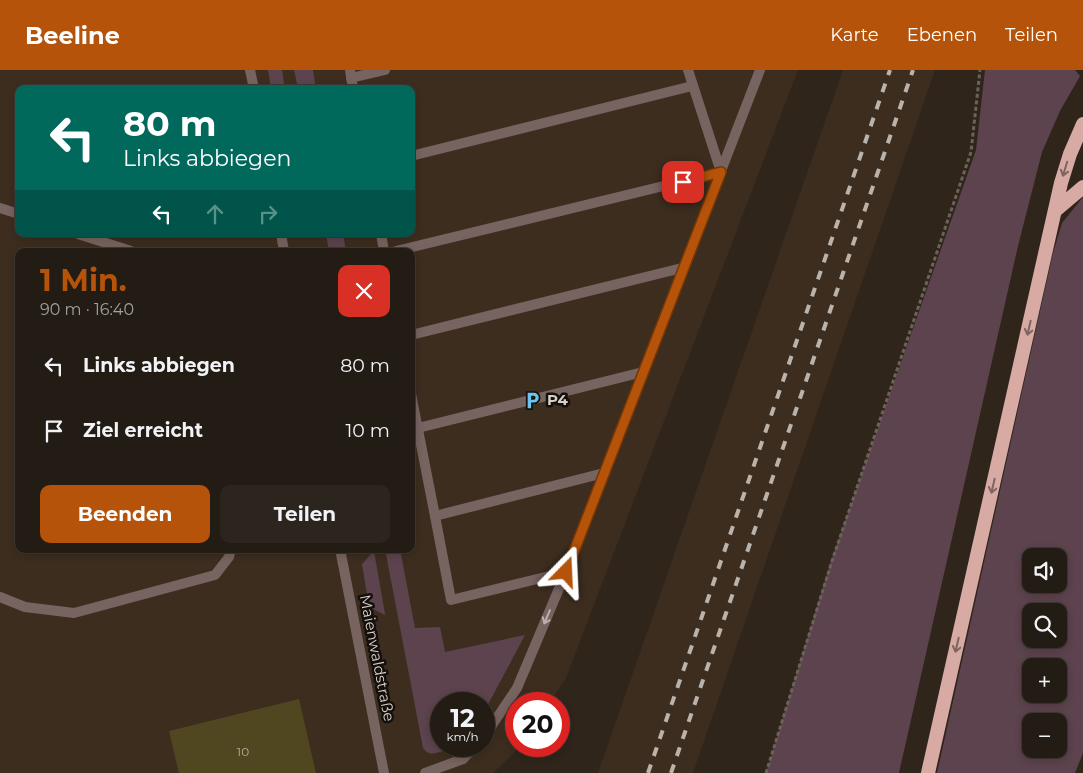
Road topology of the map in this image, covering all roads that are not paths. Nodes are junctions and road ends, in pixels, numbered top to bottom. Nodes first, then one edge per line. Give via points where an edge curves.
1 (250, 70) edge
2 (384, 70) edge
3 (688, 70) edge
4 (760, 70) edge
5 (352, 79) edge
6 (253, 85) edge
7 (692, 86) junction
8 (1083, 124) edge
9 (415, 155) edge
10 (721, 172) junction
11 (1083, 187) edge
12 (0, 208) edge
13 (1056, 210) junction
14 (15, 213) edge
15 (87, 237) edge
16 (122, 248) edge
17 (408, 248) edge
18 (682, 268) junction
19 (415, 334) edge
20 (643, 372) junction
21 (415, 413) edge
22 (418, 428) junction
23 (604, 473) junction
24 (435, 516) junction
25 (230, 553) edge
26 (341, 553) edge
27 (566, 572) junction
28 (0, 597) edge
29 (495, 721) edge
30 (465, 757) edge
31 (384, 773) edge
32 (425, 773) edge
33 (928, 773) edge

1 - 6 street
2 - 5 street
3 - 7 street
4 - 10 street
7 - 9 street
7 - 10 street
8 -> 13 highway via 1070,154
10 - 17 street
10 - 18 street
11 - 13 highway
12 - 14 street
13 -> 33 highway
15 - 16 street
18 - 19 street
18 - 20 street
20 - 22 street
20 - 23 street
21 - 22 street
22 - 24 street
23 - 24 street
23 - 27 street
24 - 27 street via 451,600
25 - 28 street via 215,575 74,613 26,607
26 - 31 street, Maienwaldstraße
27 -> 29 street via 517,688
30 - 32 street

